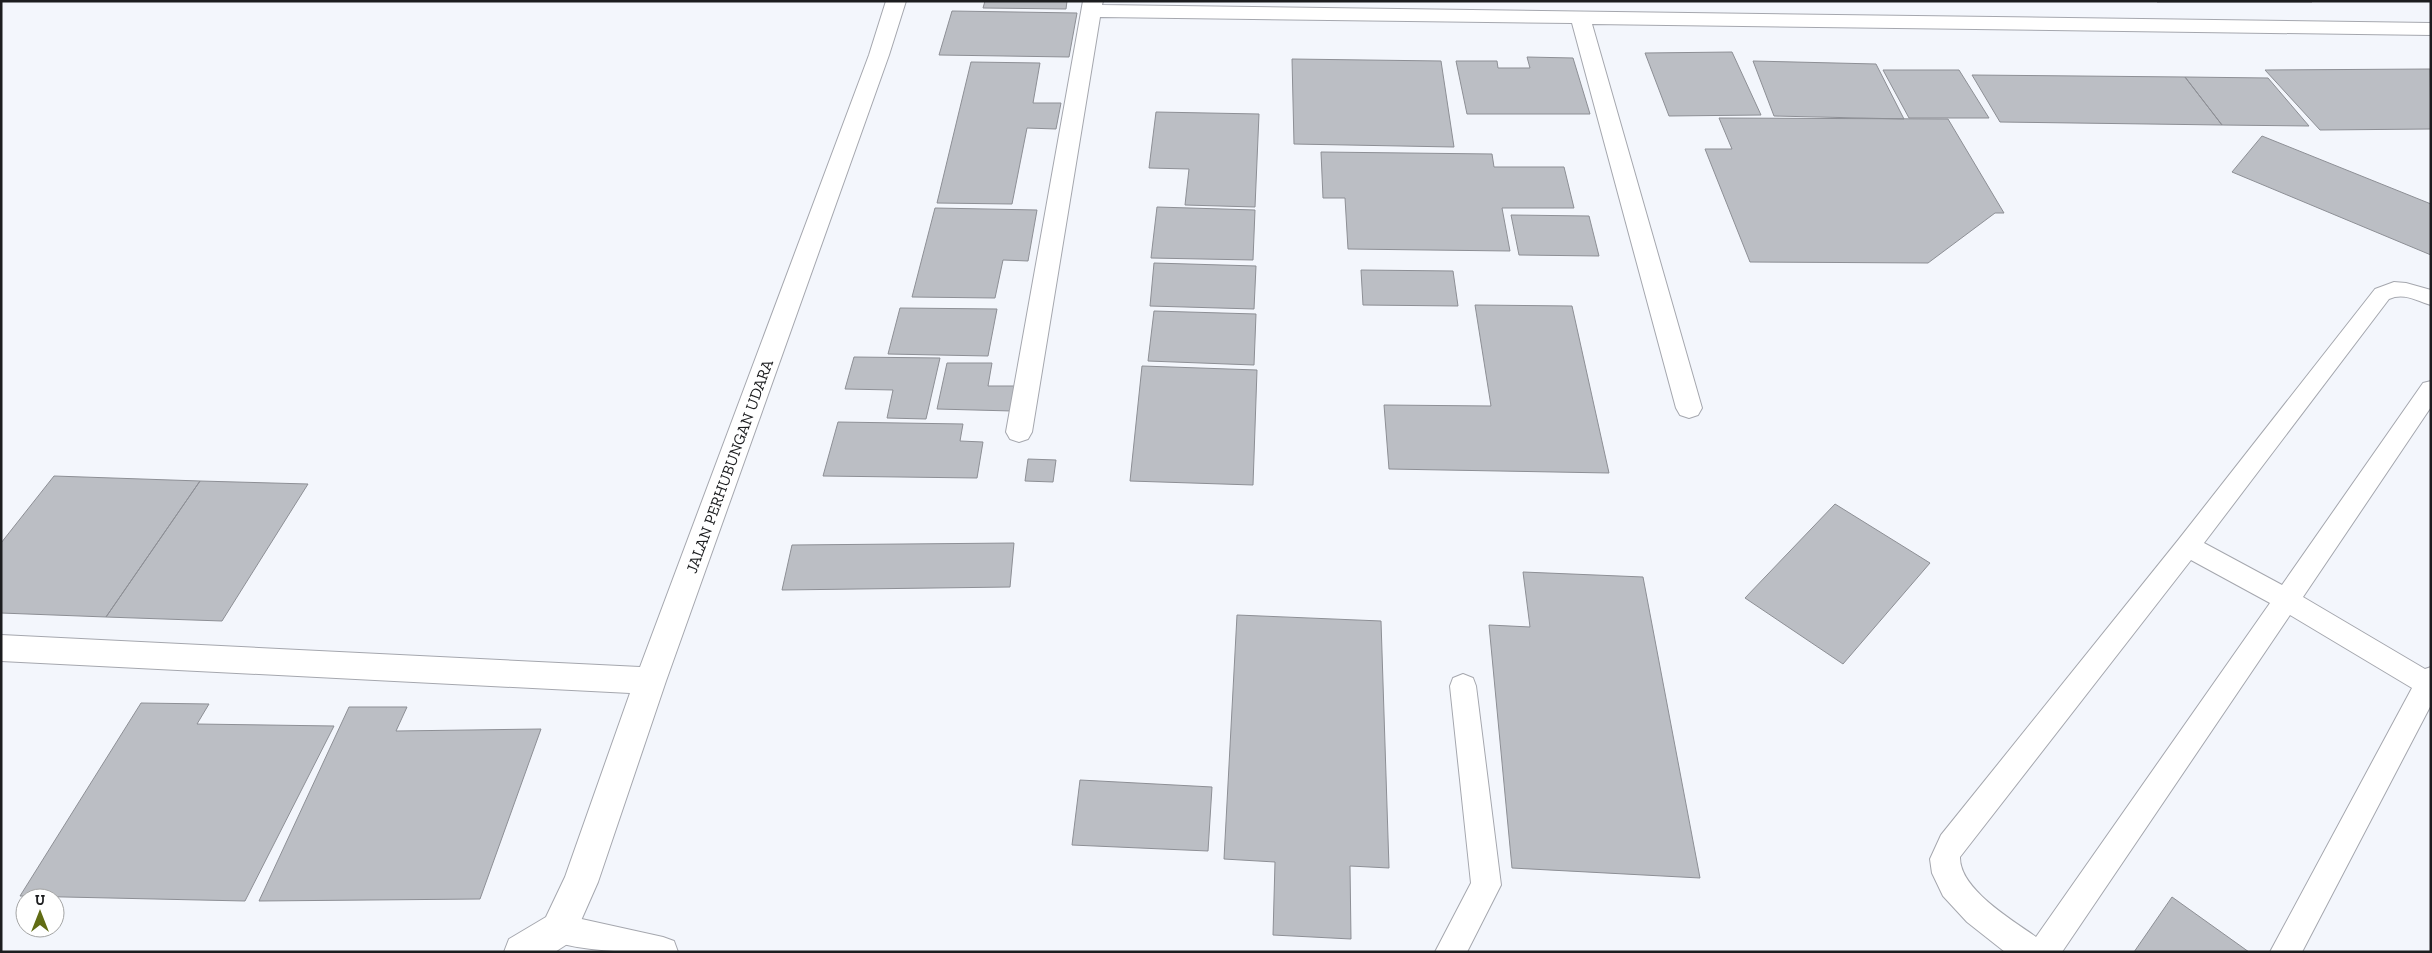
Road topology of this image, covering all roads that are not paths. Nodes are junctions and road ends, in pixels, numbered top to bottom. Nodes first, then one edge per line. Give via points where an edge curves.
1 (896, 1) edge
2 (1092, 6) edge
3 (1581, 18) junction
4 (2431, 29) edge
5 (2431, 298) edge
6 (2431, 389) edge
7 (1689, 408) dead end
8 (1019, 432) dead end
9 (2188, 546) junction
10 (2285, 599) junction
11 (1, 648) edge
12 (650, 681) junction
13 (2430, 683) edge
14 (1463, 686) dead end
15 (559, 929) junction
16 (522, 952) edge
17 (663, 952) edge
18 (1450, 952) edge
19 (2031, 952) edge
20 (2044, 952) edge
21 (2285, 952) edge

1 - 12 street, JALAN PERHUBUNGAN UDARA
2 - 3 street
2 - 8 street
3 - 4 street
3 - 7 street
5 - 9 lane via 2394,289 2382,294
6 - 10 lane
9 - 10 lane
9 - 19 lane via 1951,845 1945,858 1947,873 1955,890
10 - 13 lane
10 - 20 lane
11 - 12 street
12 - 15 street, JALAN PERHUBUNGAN UDARA via 581,882
13 - 21 lane
14 - 18 lane via 1486,885
15 - 16 street
15 - 17 lane

